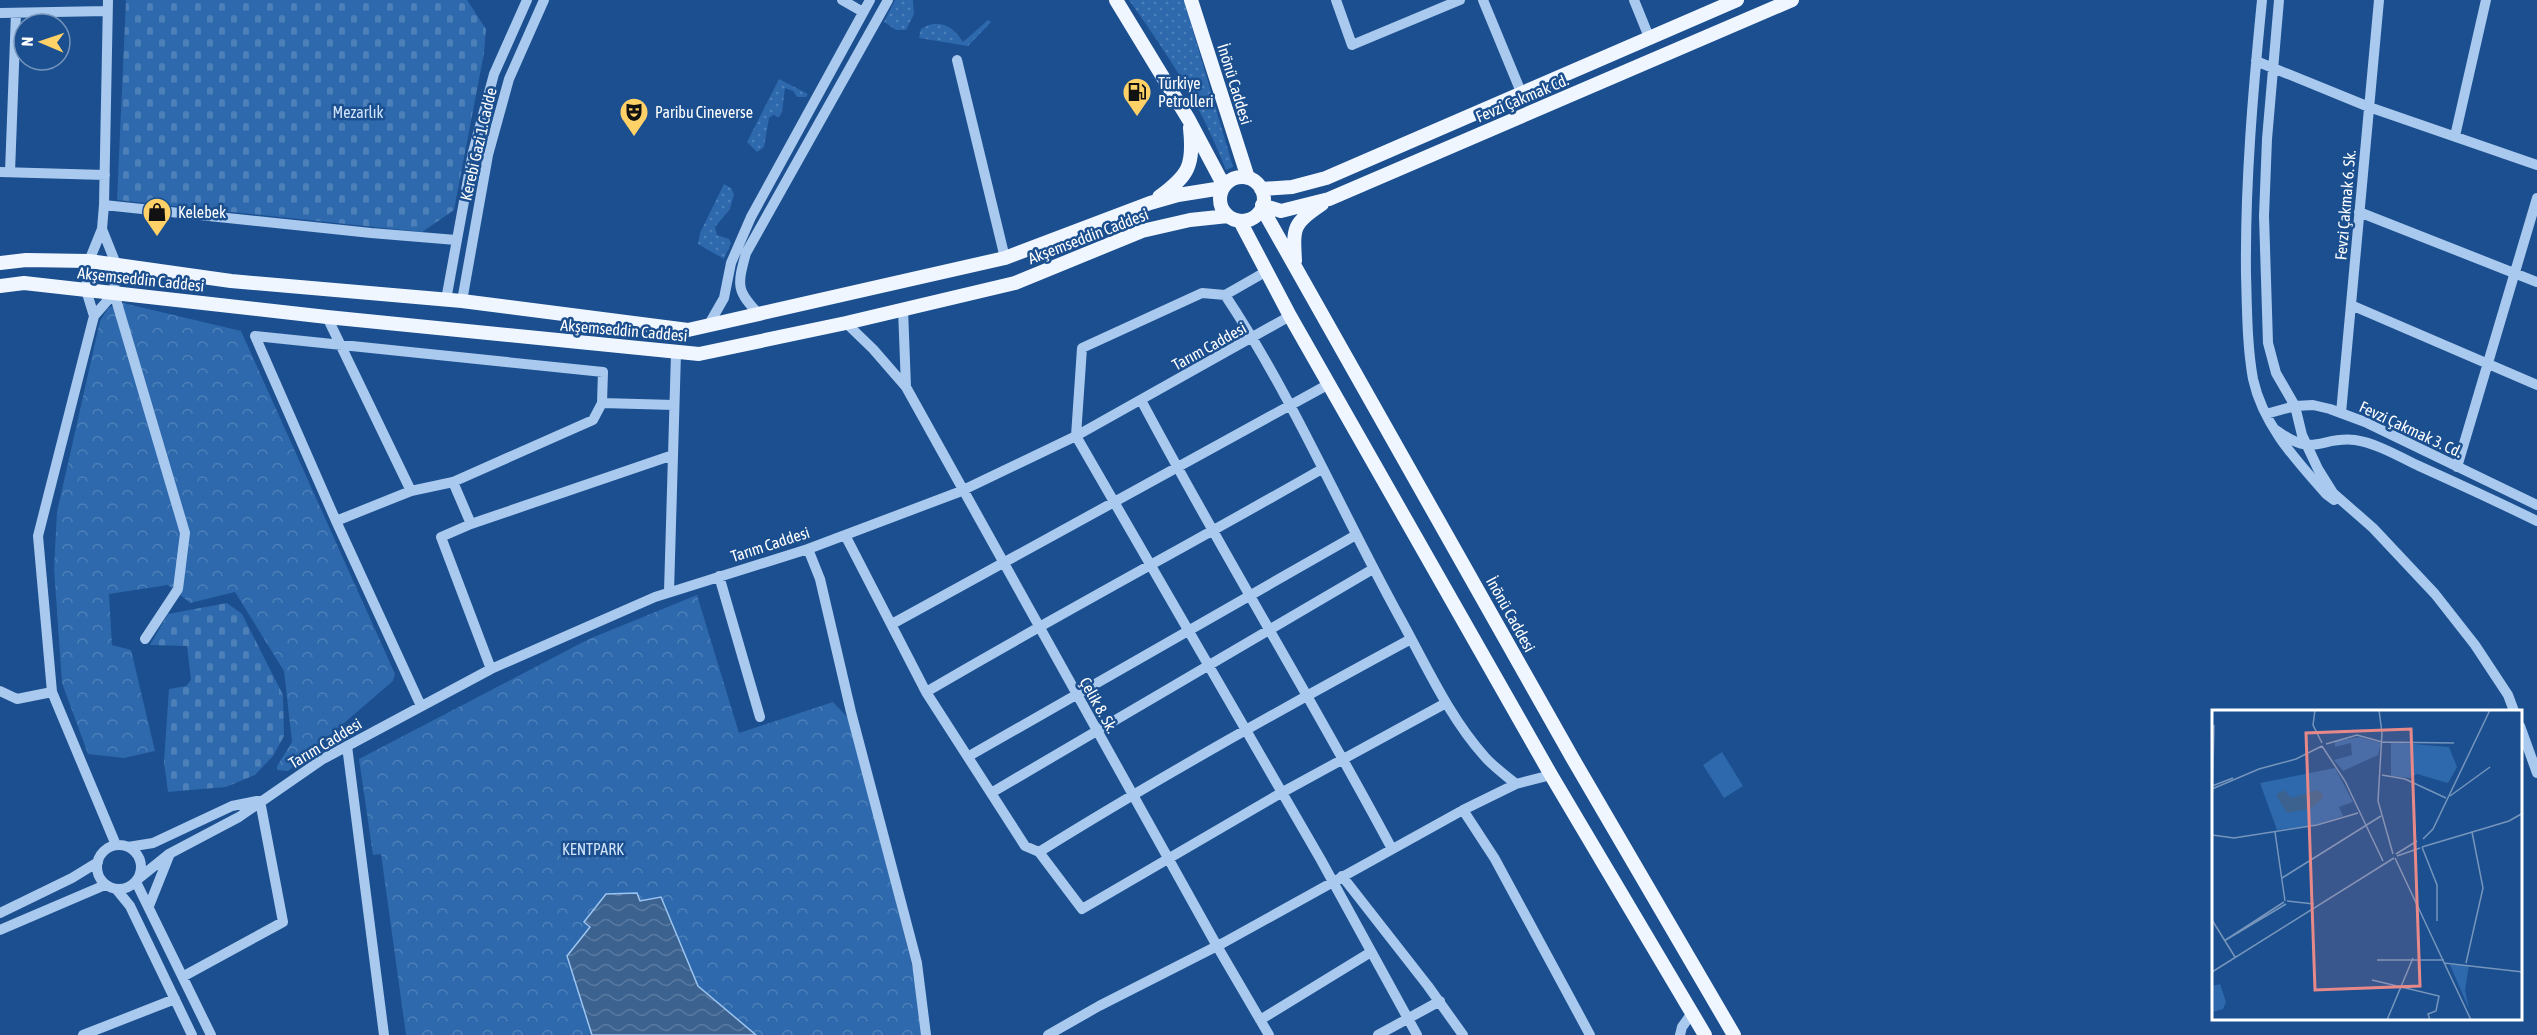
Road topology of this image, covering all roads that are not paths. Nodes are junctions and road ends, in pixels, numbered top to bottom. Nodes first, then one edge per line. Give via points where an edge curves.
1 (527, 0) edge
2 (544, 0) edge
3 (842, 0) edge
4 (870, 0) edge
5 (888, 0) edge
6 (1116, 0) edge
7 (1191, 0) edge
8 (1336, 0) edge
9 (1460, 0) edge
10 (1483, 0) edge
11 (1634, 0) edge
12 (1737, 0) edge
13 (1792, 0) edge
14 (2262, 0) edge
15 (2279, 0) edge
16 (2379, 0) edge
17 (2486, 0) edge
18 (107, 5) edge
19 (77, 6) edge
20 (25, 12) edge
21 (863, 12) junction
22 (1649, 37) junction
23 (957, 60) dead end
24 (2256, 61) junction
25 (2273, 68) junction
26 (12, 71) edge
27 (1521, 92) junction
28 (2369, 106) junction
29 (1189, 120) junction
30 (2455, 136) junction
31 (2537, 165) edge
32 (5, 172) edge
33 (105, 175) junction
34 (1248, 178) junction
35 (1223, 187) junction
36 (1261, 189) junction
37 (2537, 198) edge
38 (1329, 199) junction
39 (1150, 203) junction
40 (104, 205) junction
41 (1262, 206) junction
42 (2359, 212) junction
43 (1234, 218) junction
44 (102, 230) junction
45 (456, 240) junction
46 (1005, 258) junction
47 (89, 261) junction
48 (0, 263) edge
49 (116, 264) junction
50 (1295, 266) junction
51 (1267, 272) junction
52 (2515, 273) junction
53 (2537, 282) edge
54 (0, 286) edge
55 (86, 290) junction
56 (114, 293) junction
57 (1225, 295) junction
58 (446, 300) junction
59 (462, 301) junction
60 (2351, 305) junction
61 (903, 309) junction
62 (760, 315) junction
63 (94, 316) junction
64 (1290, 316) junction
65 (327, 317) junction
66 (846, 323) junction
67 (708, 326) junction
68 (1254, 339) junction
69 (340, 345) junction
70 (676, 353) junction
71 (2489, 364) junction
72 (1329, 384) junction
73 (2537, 385) edge
74 (906, 387) junction
75 (1141, 400) junction
76 (602, 403) junction
77 (674, 405) junction
78 (1290, 405) junction
79 (2295, 406) junction
80 (2341, 413) junction
81 (2266, 414) junction
82 (2274, 428) junction
83 (1076, 436) junction
84 (2307, 446) junction
85 (673, 455) junction
86 (1176, 466) junction
87 (2457, 467) junction
88 (1322, 469) junction
89 (453, 482) junction
90 (962, 490) junction
91 (411, 491) junction
92 (1114, 502) junction
93 (2537, 505) edge
94 (2537, 520) edge
95 (336, 522) junction
96 (471, 524) junction
97 (2373, 528) junction
98 (1212, 532) junction
99 (845, 535) junction
100 (1356, 535) junction
101 (808, 549) junction
102 (1002, 561) junction
103 (1151, 567) junction
104 (1373, 569) junction
105 (719, 576) junction
106 (669, 592) junction
107 (1248, 596) junction
108 (892, 624) junction
109 (1038, 626) junction
110 (1188, 630) junction
111 (1269, 631) junction
112 (145, 639) dead end
113 (1412, 639) junction
114 (1209, 667) junction
115 (491, 669) junction
116 (0, 691) edge
117 (52, 692) junction
118 (926, 692) junction
119 (1076, 694) junction
120 (1307, 695) junction
121 (1446, 703) junction
122 (421, 706) junction
123 (2514, 710) edge
124 (760, 717) dead end
125 (1244, 729) junction
126 (1098, 732) junction
127 (2522, 732) edge
128 (347, 746) junction
129 (969, 756) junction
130 (1344, 758) junction
131 (2537, 773) edge
132 (1551, 775) junction
133 (1516, 784) junction
134 (992, 793) junction
135 (1281, 793) junction
136 (1132, 794) junction
137 (260, 801) junction
138 (1462, 810) junction
139 (116, 845) junction
140 (128, 847) junction
141 (1392, 849) junction
142 (1039, 852) junction
143 (169, 854) junction
144 (1168, 860) junction
145 (98, 862) junction
146 (1342, 876) junction
147 (137, 880) junction
148 (1332, 881) junction
149 (105, 885) junction
150 (117, 890) junction
151 (149, 906) junction
152 (0, 913) edge
153 (0, 930) edge
154 (1217, 946) junction
155 (171, 950) junction
156 (1371, 952) junction
157 (155, 958) junction
158 (184, 976) junction
159 (175, 999) junction
160 (1440, 1001) junction
161 (1714, 1001) junction
162 (1692, 1014) junction
163 (1409, 1019) junction
164 (1260, 1020) junction
165 (83, 1035) edge
166 (192, 1035) edge
167 (211, 1035) edge
168 (384, 1035) edge
169 (926, 1035) edge
170 (1048, 1035) edge
171 (1269, 1035) edge
172 (1378, 1035) edge
173 (1418, 1035) edge
174 (1463, 1035) edge
175 (1590, 1035) edge
176 (1680, 1035) edge
177 (1705, 1035) edge
178 (1734, 1035) edge

1 - 45 street, Kerebi Gazi 1.Cadde via 494,74 472,152
2 - 59 street, Kerebi Gazi 1.Cadde via 509,79 488,155
3 - 21 street
4 - 21 street
5 - 62 street via 746,253 739,276 743,298
6 - 29 main road
7 - 34 main road, İnönü Caddesi
8 - 9 street via 1352,45
10 - 27 street
11 - 22 street
12 - 22 main road, Fevzi Çakmak Cd.
13 - 38 main road, Fevzi Çakmak Cd.
14 - 24 street
15 - 25 street
16 - 28 street, Fevzi Çakmak 6. Sk.
17 - 30 street
18 - 19 street
18 - 33 street
19 - 20 street
21 - 67 street via 751,218 731,263 724,298
22 - 27 main road, Fevzi Çakmak Cd.
23 - 46 street
24 - 25 street
24 - 81 street via 2245,225 2247,305 2254,380
25 - 28 street
25 - 79 street via 2264,216 2267,332 2276,373
26 - 32 street
27 - 36 main road, Fevzi Çakmak Cd. via 1326,178 1292,187
28 - 30 street
28 - 42 street, Fevzi Çakmak 6. Sk.
29 - 35 main road
29 - 39 main road via 1193,152 1181,180
30 - 31 street
32 - 33 street
33 - 40 street
34 - 35 main road via 1236,177
34 - 36 main road
35 - 39 main road, Akşemseddin Caddesi
35 - 43 main road via 1220,200
36 - 41 main road
37 - 52 street
38 - 41 main road, Fevzi Çakmak Cd. via 1281,211
38 - 50 main road via 1300,219 1293,234
39 - 46 main road, Akşemseddin Caddesi
40 - 44 street
40 - 45 street
41 - 43 main road via 1253,218
41 - 50 main road, İnönü Caddesi
42 - 52 street
42 - 60 street, Fevzi Çakmak 6. Sk.
43 - 51 main road
43 - 61 main road, Akşemseddin Caddesi via 1190,219 1142,231 1015,283
44 - 47 street
44 - 49 street
45 - 58 street, Kerebi Gazi 1.Cadde
46 - 62 main road, Akşemseddin Caddesi
47 - 48 main road, Akşemseddin Caddesi
47 - 49 main road, Akşemseddin Caddesi
47 - 55 street
49 - 56 street
49 - 58 main road, Akşemseddin Caddesi via 231,281
50 - 161 main road, İnönü Caddesi
51 - 57 street
51 - 64 main road
52 - 53 street
52 - 71 street
54 - 55 main road, Akşemseddin Caddesi via 24,284
55 - 56 main road, Akşemseddin Caddesi
55 - 63 street
56 - 63 street
56 - 65 main road, Akşemseddin Caddesi
56 - 112 street via 185,533 178,589
57 - 68 street
57 - 83 street via 1202,293 1082,348
58 - 59 main road, Akşemseddin Caddesi
59 - 67 main road, Akşemseddin Caddesi via 688,330
60 - 71 street
60 - 80 street, Fevzi Çakmak 6. Sk.
61 - 66 main road, Akşemseddin Caddesi
61 - 74 street
62 - 67 main road, Akşemseddin Caddesi
63 - 117 street via 38,536
64 - 68 street, Tarım Caddesi
64 - 72 main road
65 - 69 street
65 - 70 main road, Akşemseddin Caddesi
66 - 70 main road, Akşemseddin Caddesi via 699,354
66 - 74 street
68 - 75 street, Tarım Caddesi
68 - 78 street
69 - 76 street via 603,372
69 - 91 street
69 - 95 street via 255,336
70 - 77 street
71 - 73 street
71 - 87 street
72 - 78 street
72 - 132 main road
74 - 90 street, Çelik 8. Sk.
75 - 83 street, Tarım Caddesi
75 - 86 street
76 - 77 street
76 - 89 street via 592,420
77 - 85 street
78 - 86 street
78 - 88 street
79 - 80 street, Fevzi Çakmak 3. Cd. via 2313,405
79 - 81 street, Fevzi Çakmak 3. Cd.
79 - 84 street
80 - 87 street, Fevzi Çakmak 3. Cd.
81 - 82 street
82 - 84 street via 2291,441
82 - 97 street via 2282,444 2326,494
83 - 90 street, Tarım Caddesi
83 - 92 street
84 - 94 street, Fevzi Çakmak 3. Cd. via 2357,440
84 - 97 street via 2333,493
85 - 96 street
85 - 106 street
86 - 92 street
86 - 98 street
87 - 93 street, Fevzi Çakmak 3. Cd.
88 - 98 street
88 - 100 street
89 - 91 street
89 - 96 street
90 - 99 street, Tarım Caddesi
90 - 102 street, Çelik 8. Sk.
91 - 95 street
92 - 102 street
92 - 103 street
95 - 122 street
96 - 115 street via 441,537
97 - 123 street via 2435,594 2475,645
98 - 103 street
98 - 107 street
99 - 101 street, Tarım Caddesi
99 - 108 street
100 - 104 street
100 - 107 street
101 - 105 street, Tarım Caddesi
101 - 169 street via 820,579 917,963
102 - 108 street
102 - 109 street, Çelik 8. Sk.
103 - 109 street
103 - 110 street
104 - 111 street
104 - 113 street
105 - 106 street, Tarım Caddesi
105 - 124 street
106 - 115 street, Tarım Caddesi
107 - 110 street
107 - 111 street
108 - 118 street
109 - 118 street
109 - 119 street, Çelik 8. Sk.
110 - 114 street
110 - 119 street
111 - 114 street
111 - 120 street
113 - 120 street
113 - 121 street
114 - 125 street
114 - 126 street
115 - 122 street, Tarım Caddesi
116 - 117 street via 16,699
117 - 139 street
118 - 129 street
119 - 126 street, Çelik 8. Sk.
119 - 129 street
120 - 125 street
120 - 130 street
121 - 130 street
121 - 133 street via 1485,756
122 - 128 street, Tarım Caddesi
125 - 135 street
125 - 136 street
126 - 134 street
126 - 136 street, Çelik 8. Sk.
127 - 131 street
128 - 137 street, Tarım Caddesi
128 - 168 street
129 - 134 street
130 - 135 street
130 - 141 street
132 - 133 street
132 - 162 main road
133 - 138 street
134 - 142 street via 1025,846
135 - 144 street
135 - 148 street
136 - 142 street
136 - 144 street, Çelik 8. Sk.
137 - 140 street, Tarım Caddesi via 232,806 153,843
137 - 143 street, Tarım Caddesi via 240,817
137 - 158 street via 283,922
138 - 141 street
138 - 175 street via 1495,859
139 - 140 street
139 - 145 street via 105,851
140 - 147 street via 138,855 142,867
141 - 146 street
142 - 144 street via 1082,909
143 - 147 street, Tarım Caddesi
143 - 151 street
144 - 154 street, Çelik 8. Sk.
145 - 149 street via 98,874
145 - 152 street
146 - 148 street
146 - 160 street
147 - 150 street via 129,888
147 - 151 street
148 - 154 street
148 - 156 street
149 - 150 street
149 - 153 street
150 - 157 street via 130,906
151 - 155 street
154 - 164 street, Çelik 8. Sk.
154 - 170 street
155 - 157 street
155 - 158 street
156 - 163 street
156 - 164 street
157 - 159 street
158 - 167 street
159 - 165 street
159 - 166 street
160 - 163 street
160 - 174 street
161 - 162 main road
161 - 178 main road, İnönü Caddesi
162 - 176 street
162 - 177 main road
163 - 172 street
163 - 173 street
164 - 171 street, Çelik 8. Sk.

